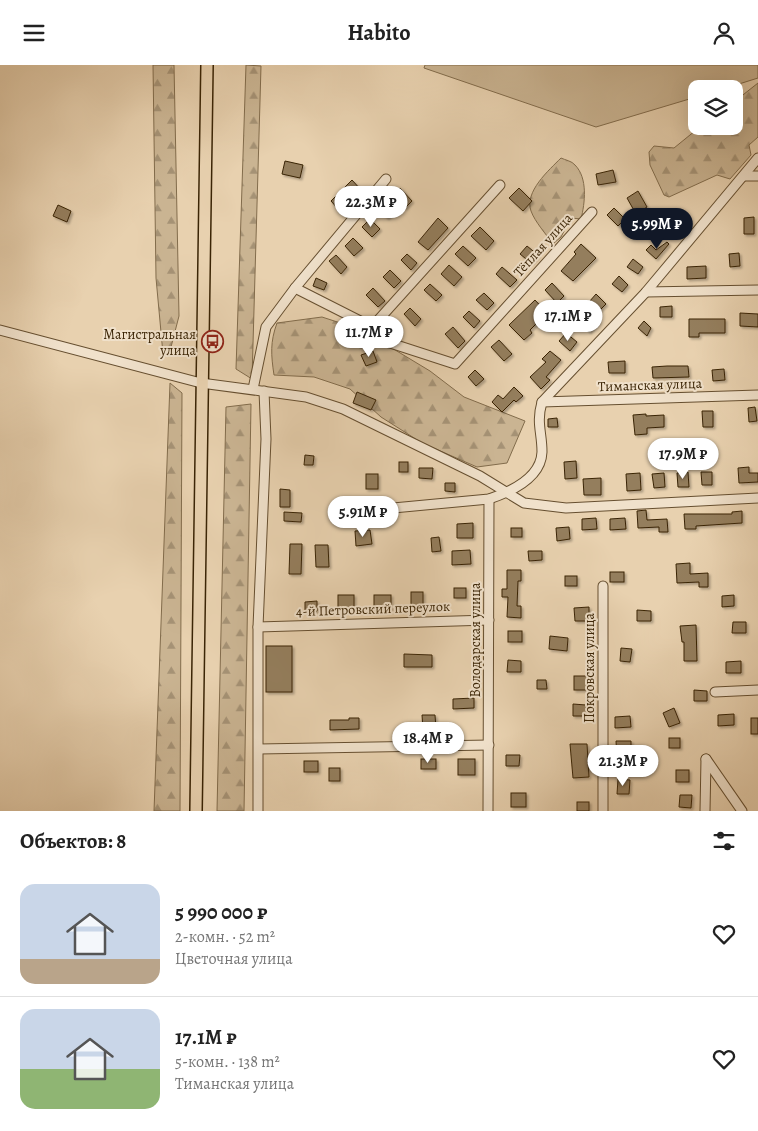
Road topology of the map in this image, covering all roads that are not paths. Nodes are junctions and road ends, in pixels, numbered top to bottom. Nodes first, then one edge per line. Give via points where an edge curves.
1 (207, 65) edge
2 (758, 158) edge
3 (745, 176) junction
4 (758, 176) edge
5 (386, 179) dead end
6 (500, 185) dead end
7 (592, 212) dead end
8 (295, 288) junction
9 (758, 290) edge
10 (646, 292) junction
11 (372, 327) junction
12 (0, 330) edge
13 (201, 383) junction
14 (253, 389) junction
15 (264, 391) junction
16 (758, 395) edge
17 (542, 401) junction
18 (507, 493) junction
19 (758, 498) edge
20 (489, 499) junction
21 (340, 513) dead end
22 (603, 585) dead end
23 (489, 620) junction
24 (258, 627) junction
25 (758, 690) edge
26 (715, 692) dead end
27 (489, 745) junction
28 (259, 749) junction
29 (196, 811) edge
30 (258, 811) edge
31 (488, 811) edge
32 (602, 811) edge
33 (705, 811) edge
34 (742, 811) edge

1 - 13 main road
2 - 3 street
3 - 4 street
3 - 10 street
5 - 8 street
6 - 11 street
7 - 11 street, Тёплая улица via 455,364 384,341
8 - 11 street
8 - 14 street via 266,327
9 - 10 street
10 - 17 street
12 - 13 street
13 - 14 street
13 - 29 main road
14 - 15 street
15 - 18 street via 306,397 343,409
15 - 24 street via 266,439
16 - 17 street, Тиманская улица
17 - 18 street via 538,417 542,454 528,478
18 - 19 street via 524,503 566,508
18 - 20 street
20 - 21 street
20 - 23 street, Володарская улица
22 - 32 street, Покровская улица
23 - 24 street, 4-й Петровский переулок
23 - 27 street, Володарская улица
24 - 28 street
25 - 26 street
27 - 28 street
27 - 31 street, Володарская улица
28 - 30 street
33 - 34 street via 706,759

